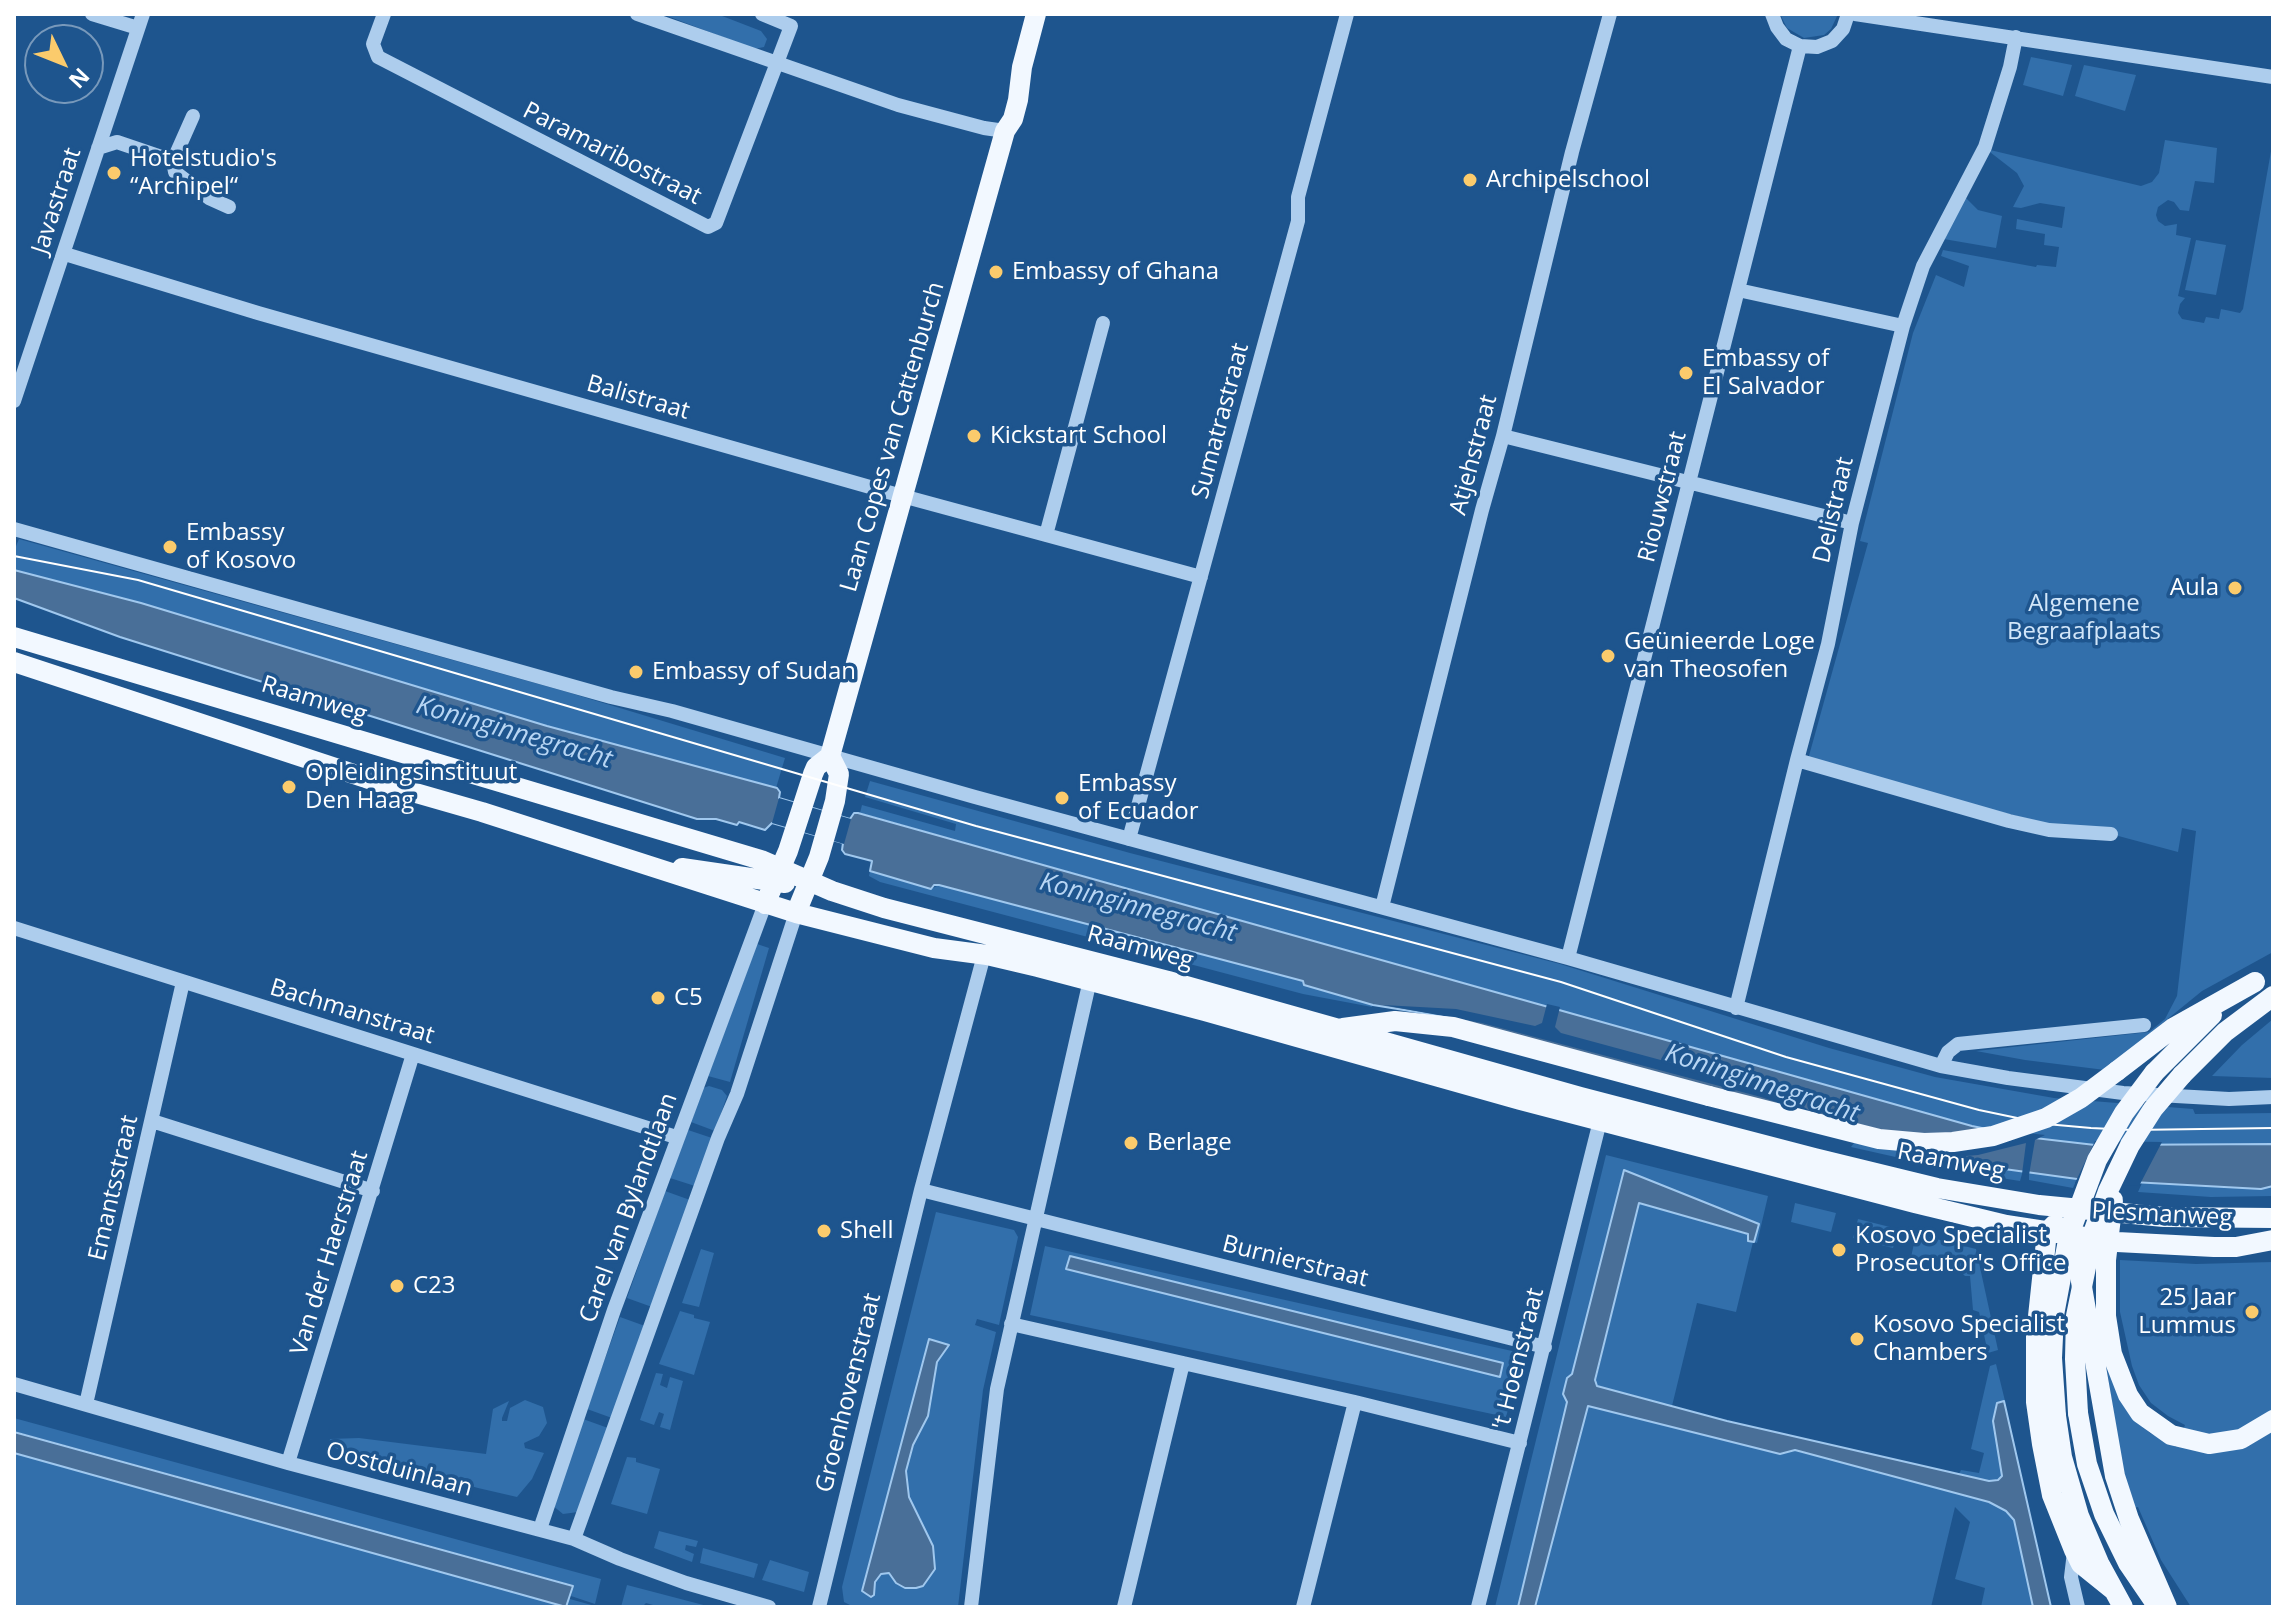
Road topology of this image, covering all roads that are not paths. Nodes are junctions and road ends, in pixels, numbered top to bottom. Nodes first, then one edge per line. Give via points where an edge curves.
1 (92, 14) edge
2 (384, 14) edge
3 (637, 14) edge
4 (762, 14) edge
5 (1036, 14) edge
6 (1347, 14) edge
7 (1610, 14) edge
8 (1772, 14) edge
9 (1848, 14) edge
10 (1855, 14) edge
11 (140, 21) edge
12 (2016, 37) junction
13 (1800, 46) junction
14 (778, 65) junction
15 (2273, 77) edge
16 (193, 116) dead end
17 (1005, 131) junction
18 (98, 148) junction
19 (173, 161) junction
20 (229, 207) dead end
21 (65, 254) junction
22 (1738, 290) junction
23 (1103, 323) dead end
24 (1903, 326) junction
25 (14, 401) edge
26 (1503, 436) junction
27 (1689, 483) junction
28 (904, 495) junction
29 (1852, 523) junction
30 (14, 529) edge
31 (1046, 535) junction
32 (1201, 577) junction
33 (14, 637) edge
34 (14, 662) edge
35 (830, 756) junction
36 (1797, 760) junction
37 (2111, 834) dead end
38 (1129, 839) junction
39 (639, 863) junction
40 (777, 875) junction
41 (809, 882) junction
42 (765, 904) junction
43 (1382, 907) junction
44 (796, 913) junction
45 (14, 928) edge
46 (984, 955) junction
47 (1568, 958) junction
48 (2273, 970) edge
49 (1090, 980) junction
50 (183, 982) junction
51 (2255, 982) junction
52 (2273, 996) edge
53 (1736, 1008) junction
54 (2144, 1025) dead end
55 (1338, 1029) junction
56 (413, 1054) junction
57 (1941, 1066) junction
58 (2273, 1097) edge
59 (152, 1121) junction
60 (1600, 1121) junction
61 (676, 1137) junction
62 (2116, 1172) junction
63 (921, 1190) junction
64 (373, 1191) junction
65 (2068, 1209) junction
66 (2273, 1218) edge
67 (1035, 1220) junction
68 (2047, 1232) junction
69 (2073, 1236) junction
70 (2273, 1240) edge
71 (2236, 1247) junction
72 (2273, 1253) edge
73 (2086, 1313) junction
74 (2037, 1318) junction
75 (1011, 1324) junction
76 (1545, 1347) junction
77 (1183, 1363) junction
78 (14, 1384) edge
79 (1355, 1402) junction
80 (86, 1404) junction
81 (2273, 1420) edge
82 (1520, 1443) junction
83 (288, 1463) junction
84 (540, 1529) junction
85 (574, 1539) junction
86 (2074, 1550) junction
87 (2112, 1589) junction
88 (769, 1607) edge
89 (819, 1607) edge
90 (971, 1607) edge
91 (1124, 1607) edge
92 (1303, 1607) edge
93 (1478, 1607) edge
94 (2078, 1607) edge
95 (2123, 1607) edge
96 (2158, 1607) edge
97 (2167, 1607) edge

1 - 11 street
2 - 14 street, Paramaribostraat via 373,44 378,57 708,227 716,223
3 - 14 street
4 - 14 street via 791,26
5 - 17 main road, Laan Copes van Cattenburch via 1022,67 1000,115
6 - 32 street, Sumatrastraat via 1298,197 1298,221
7 - 26 street, Atjehstraat
8 - 13 street via 1786,39
9 - 13 street via 1832,41
10 - 12 street
11 - 18 street, Javastraat
12 - 15 street
12 - 24 street, Delistraat via 1985,147 1923,266
13 - 22 street, Riouwstraat
14 - 17 street via 898,105
16 - 19 street
17 - 28 main road, Laan Copes van Cattenburch
18 - 19 street via 117,142
18 - 21 street, Javastraat
19 - 20 street via 175,172
21 - 25 street, Javastraat
21 - 28 street, Balistraat
22 - 24 street
22 - 27 street, Riouwstraat
23 - 31 street
24 - 29 street, Delistraat
26 - 27 street
26 - 43 street, Atjehstraat
27 - 29 street
27 - 47 street, Riouwstraat
28 - 31 street, Balistraat
28 - 35 main road, Laan Copes van Cattenburch
29 - 36 street, Delistraat
30 - 35 street
31 - 32 street, Balistraat
32 - 38 street, Sumatrastraat
33 - 40 main road, Raamweg
34 - 39 main road, Raamweg
35 - 38 street
35 - 40 main road, Laan Copes van Cattenburch via 816,767
35 - 41 main road, Laan Copes van Cattenburch via 839,774
36 - 37 street via 2009,821
36 - 53 street, Delistraat
38 - 43 street
39 - 40 main road
39 - 42 main road, Raamweg
40 - 41 main road, Raamweg
40 - 42 main road, Laan Copes van Cattenburch
41 - 44 main road, Laan Copes van Cattenburch
41 - 55 main road, Raamweg via 884,908
42 - 44 main road, Raamweg
42 - 61 street, Carel van Bylandtlaan
43 - 47 street
44 - 46 main road, Raamweg via 934,948
44 - 85 street via 737,1094
45 - 50 street, Bachmanstraat
46 - 49 main road, Raamweg
46 - 63 street, Groenhovenstraat
47 - 53 street
48 - 51 main road
49 - 60 main road, Raamweg
49 - 67 street
50 - 56 street, Bachmanstraat
50 - 59 street, Emantsstraat
51 - 55 main road, bridge via 2173,1028 2046,1118 1993,1136 1953,1142 1879,1139 1453,1027 1395,1021
51 - 87 main road, bridge via 2197,1028 2124,1113 2087,1183 2059,1276 2052,1358 2056,1416 2079,1516
52 - 62 main road, bridge via 2225,1032 2182,1075 2153,1109
53 - 57 street
54 - 57 street via 1958,1044
55 - 65 main road, Raamweg via 1886,1176
56 - 61 street, Bachmanstraat
56 - 64 street, Van der Haerstraat
57 - 58 street via 2123,1093
59 - 64 street
59 - 80 street, Emantsstraat
60 - 68 main road, Raamweg
60 - 76 street, 't Hoenstraat
61 - 84 street, Carel van Bylandtlaan
62 - 81 main road, bridge via 2106,1316 2115,1364 2134,1405 2165,1432 2199,1443 2233,1441
62 - 96 main road, bridge via 2093,1233 2079,1295 2074,1348 2078,1413 2104,1514
63 - 67 street
63 - 89 street, Groenhovenstraat
64 - 83 street, Van der Haerstraat
65 - 66 main road, Raamweg
65 - 68 main road
65 - 69 main road
67 - 75 street
67 - 76 street, Burnierstraat
68 - 69 main road, Plesmanweg
68 - 74 main road
69 - 71 main road, Plesmanweg
69 - 73 main road
70 - 71 main road, Plesmanweg
71 - 72 main road
73 - 74 main road
73 - 97 main road via 2119,1489
74 - 86 main road via 2035,1386 2042,1444 2052,1495
75 - 77 street
75 - 90 street via 997,1389
76 - 82 street, 't Hoenstraat
77 - 79 street
77 - 91 street
78 - 80 street, Oostduinlaan
79 - 82 street
79 - 92 street
80 - 83 street, Oostduinlaan
82 - 93 street, 't Hoenstraat
83 - 84 street, Oostduinlaan
84 - 85 street, Oostduinlaan
85 - 88 street, Oostduinlaan via 686,1583
86 - 87 main road via 2081,1564
86 - 94 street via 2071,1577
87 - 95 main road

